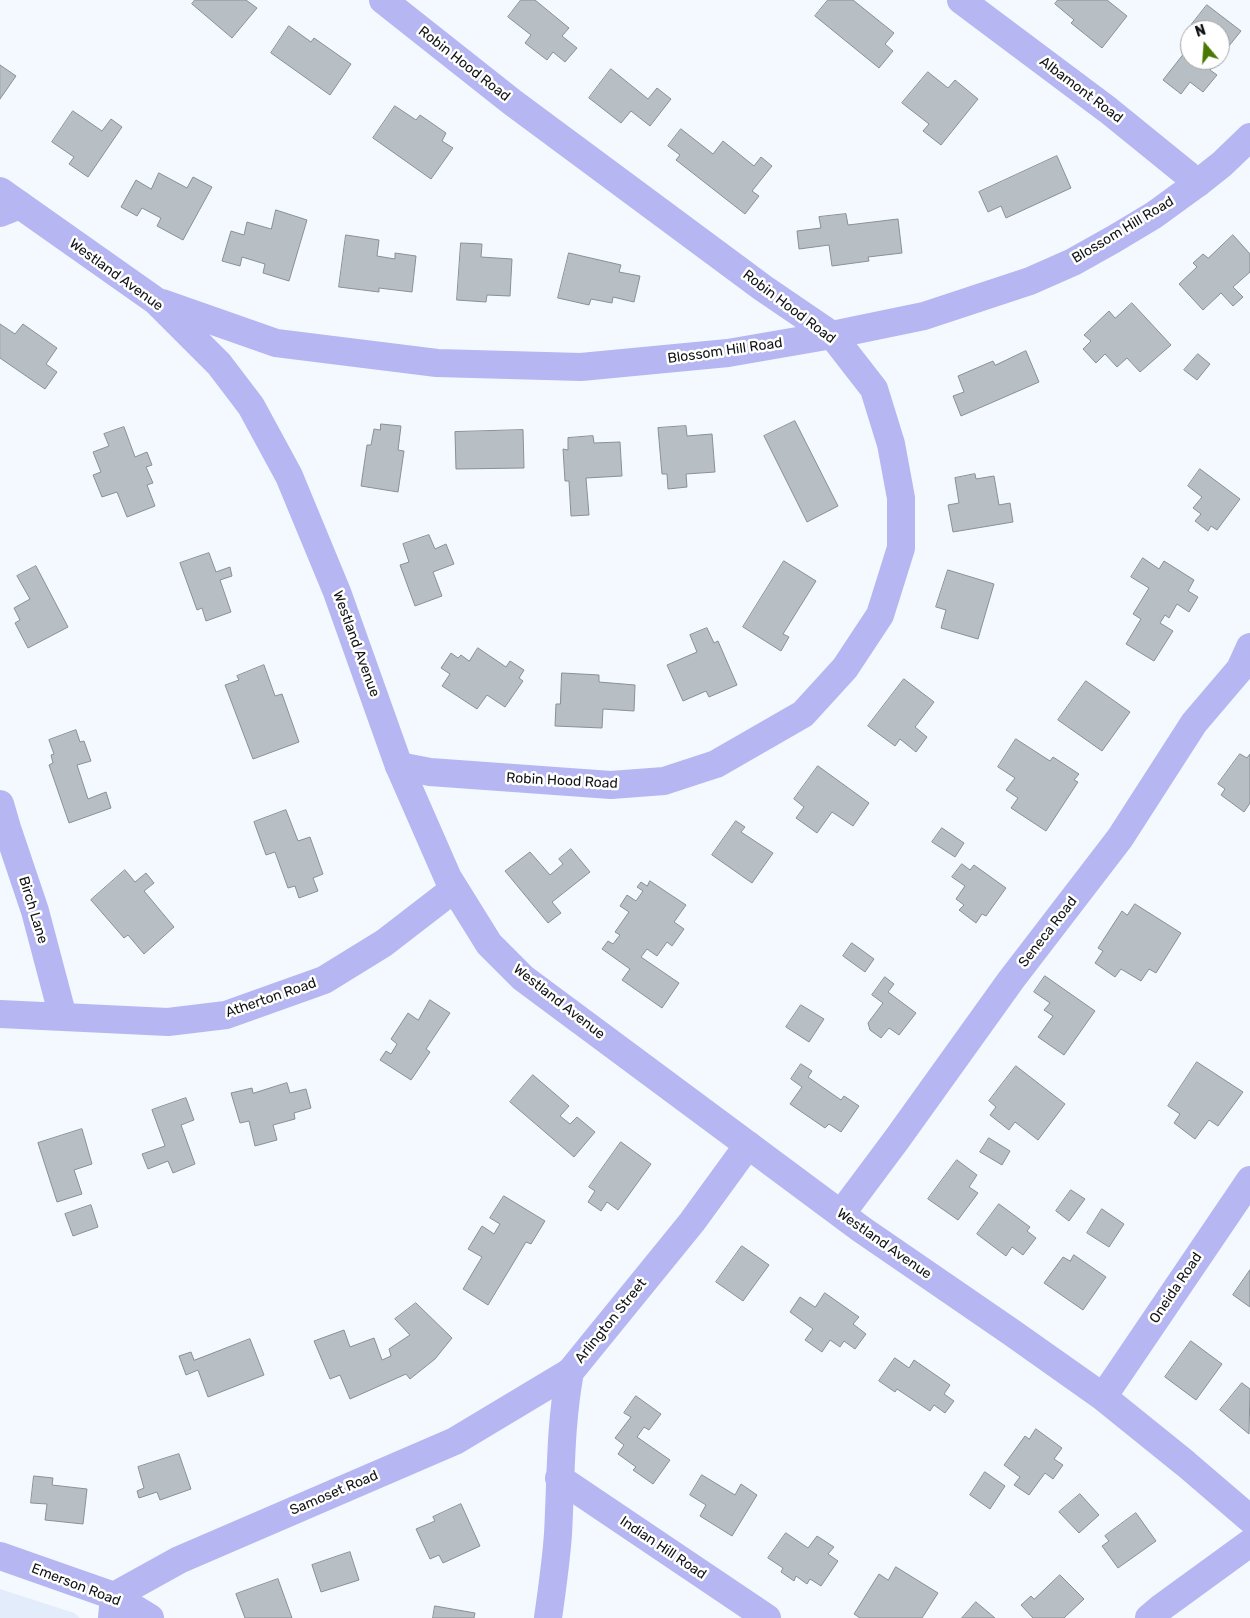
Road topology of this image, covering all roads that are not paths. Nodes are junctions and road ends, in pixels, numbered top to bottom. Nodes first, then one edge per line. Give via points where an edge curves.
1 (383, 0) edge
2 (961, 0) edge
3 (1250, 137) edge
4 (1198, 183) junction
5 (7, 203) edge
6 (156, 301) junction
7 (832, 335) junction
8 (1250, 649) edge
9 (399, 766) junction
10 (0, 804) edge
11 (454, 889) junction
12 (0, 1014) edge
13 (63, 1017) junction
14 (748, 1145) junction
15 (1250, 1180) edge
16 (841, 1214) junction
17 (570, 1372) junction
18 (1103, 1397) junction
19 (560, 1478) junction
20 (1250, 1519) edge
21 (1250, 1543) edge
22 (0, 1556) edge
23 (113, 1607) edge
24 (150, 1618) edge
25 (548, 1618) edge
26 (767, 1618) edge
27 (1149, 1618) edge

1 - 7 street, Robin Hood Road via 512,102 763,288
2 - 4 street, Albamont Road via 1108,110
3 - 4 street, Blossom Hill Road
4 - 7 street, Blossom Hill Road via 1114,239 1030,281 924,316
5 - 6 street, Westland Avenue
6 - 7 street, Blossom Hill Road via 276,343 437,362 582,367 728,353
6 - 9 street, Westland Avenue via 219,364 251,406 290,476 338,592
7 - 9 street, Robin Hood Road via 874,389 891,444 901,498 902,548 880,614 845,668 803,714 716,764 664,781 611,785 430,772
8 - 16 street, Seneca Road via 1240,669 1194,723 1120,838 1011,980
9 - 11 street, Westland Avenue
10 - 13 street, Birch Lane via 35,911
11 - 13 street, Atherton Road via 384,943 324,980 226,1015 168,1022
11 - 14 street, Westland Avenue via 489,944 523,978
12 - 13 street, Atherton Road
14 - 16 street, Westland Avenue
14 - 17 street, Arlington Street via 692,1222
15 - 18 street, Oneida Road
16 - 18 street, Westland Avenue
17 - 19 street, Arlington Street
17 - 23 street, Samoset Road via 455,1441 179,1560
18 - 20 street, Westland Avenue
19 - 25 street, Arlington Street via 558,1534
19 - 26 street, Indian Hill Road
21 - 27 street
22 - 23 street, Emerson Road
23 - 24 street, Emerson Road

